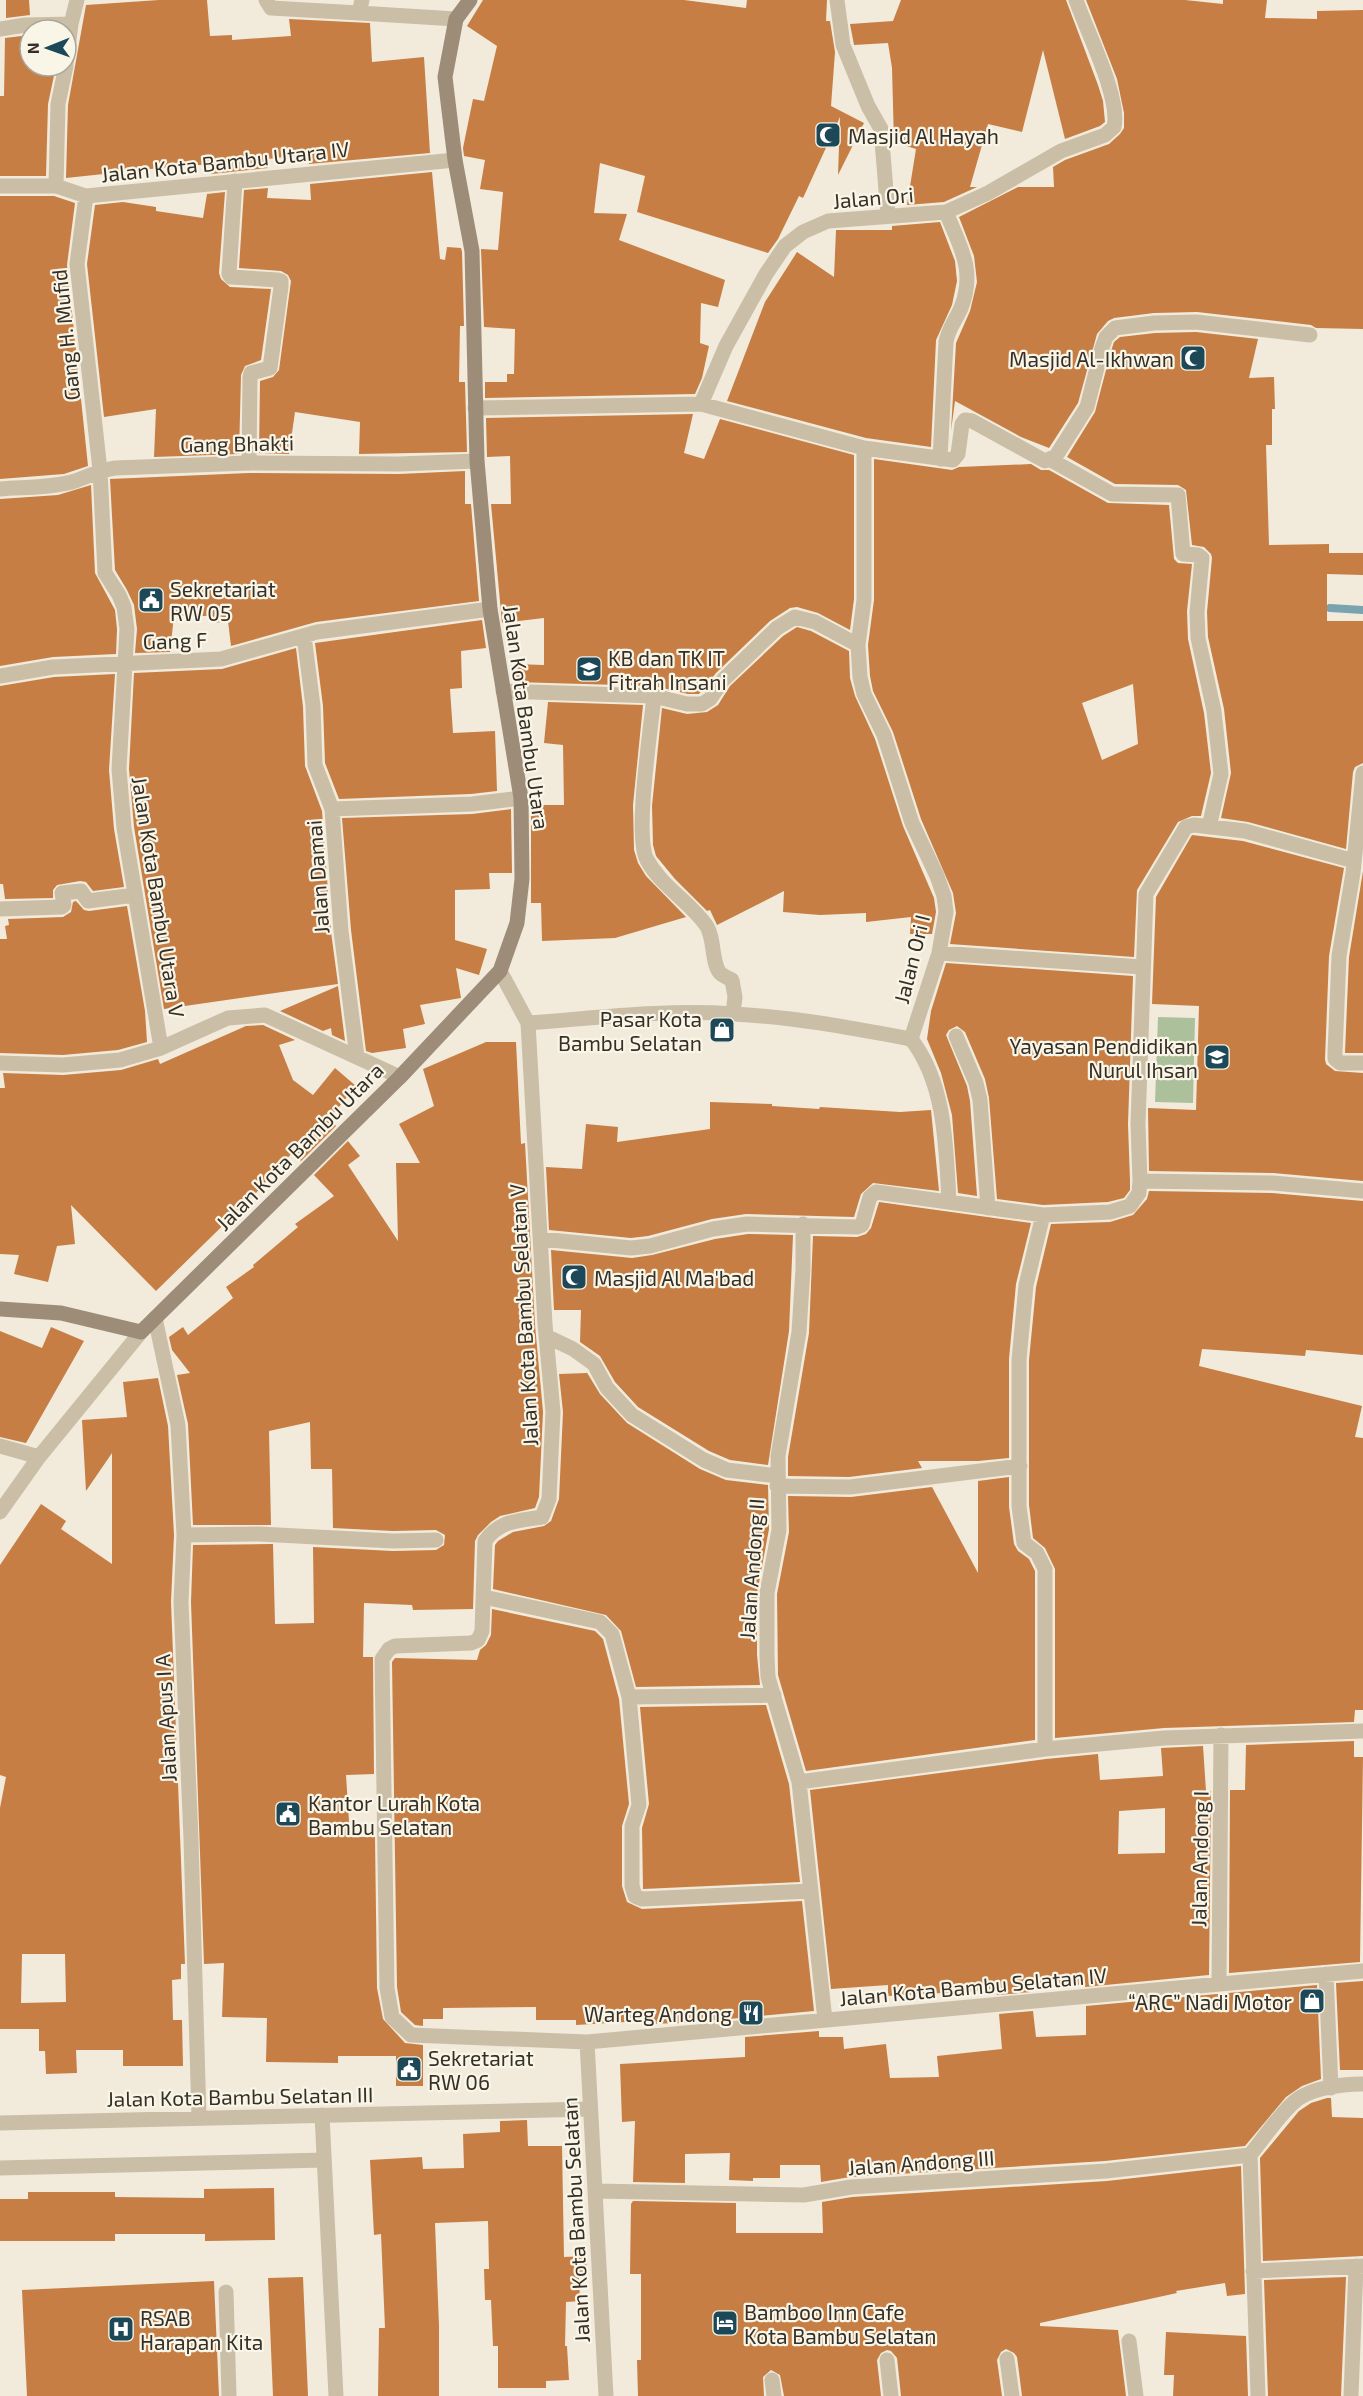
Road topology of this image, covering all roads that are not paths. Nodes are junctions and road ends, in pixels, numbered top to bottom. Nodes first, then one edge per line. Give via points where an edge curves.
1 (77, 0) edge
2 (267, 0) edge
3 (470, 0) edge
4 (837, 0) edge
5 (1076, 0) edge
6 (360, 7) edge
7 (72, 18) edge
8 (456, 19) junction
9 (18, 26) edge
10 (0, 29) edge
11 (63, 78) edge
12 (455, 160) junction
13 (235, 181) junction
14 (0, 186) edge
15 (56, 186) junction
16 (86, 196) junction
17 (946, 212) junction
18 (888, 215) junction
19 (1310, 335) dead end
20 (701, 404) junction
21 (475, 408) junction
22 (864, 448) junction
23 (940, 459) junction
24 (1051, 460) junction
25 (477, 461) junction
26 (249, 463) junction
27 (100, 470) junction
28 (0, 489) edge
29 (490, 609) junction
30 (304, 636) junction
31 (858, 645) junction
32 (123, 663) junction
33 (0, 676) edge
34 (503, 691) junction
35 (654, 696) junction
36 (1363, 779) edge
37 (520, 798) junction
38 (332, 809) junction
39 (1209, 827) junction
40 (1354, 861) junction
41 (135, 895) junction
42 (0, 909) edge
43 (939, 953) junction
44 (1142, 967) junction
45 (500, 971) junction
46 (733, 1013) junction
47 (528, 1023) junction
48 (956, 1035) dead end
49 (911, 1040) junction
50 (161, 1048) junction
51 (357, 1057) junction
52 (0, 1063) edge
53 (1363, 1063) edge
54 (400, 1077) junction
55 (1140, 1181) junction
56 (1363, 1191) edge
57 (949, 1202) junction
58 (988, 1208) junction
59 (1043, 1215) junction
60 (803, 1224) junction
61 (541, 1239) junction
62 (0, 1309) edge
63 (155, 1318) junction
64 (141, 1332) junction
65 (546, 1336) junction
66 (0, 1446) edge
67 (39, 1457) junction
68 (1020, 1466) junction
69 (778, 1481) junction
70 (0, 1512) edge
71 (183, 1535) junction
72 (436, 1540) dead end
73 (484, 1597) junction
74 (774, 1695) junction
75 (629, 1697) junction
76 (1363, 1731) edge
77 (1221, 1735) junction
78 (1045, 1749) junction
79 (799, 1782) junction
80 (811, 1891) junction
81 (1363, 1971) edge
82 (1326, 1974) junction
83 (1219, 1984) junction
84 (825, 2020) junction
85 (586, 2042) junction
86 (1363, 2084) edge
87 (1331, 2088) junction
88 (590, 2109) junction
89 (322, 2115) junction
90 (200, 2118) junction
91 (0, 2123) edge
92 (1250, 2155) junction
93 (324, 2160) junction
94 (0, 2168) edge
95 (595, 2190) junction
96 (1360, 2266) edge
97 (1253, 2271) junction
98 (226, 2292) dead end
99 (1129, 2341) dead end
100 (1007, 2359) dead end
101 (887, 2360) dead end
102 (229, 2396) edge
103 (336, 2396) edge
104 (606, 2396) edge
105 (891, 2396) edge
106 (1012, 2396) edge
107 (1136, 2396) edge
108 (1258, 2396) edge
109 (1351, 2396) edge

1 - 7 street
2 - 6 street via 271,8
3 - 8 street, Jalan Kota Bambu Utara
4 - 18 street via 843,45 881,129
5 - 17 street, Jalan Ori via 1114,106 1114,127 1105,135 1061,151 988,194
6 - 8 street
8 - 12 street, Jalan Kota Bambu Utara via 445,77
9 - 10 street
11 - 15 street via 58,104
12 - 13 street, Jalan Kota Bambu Utara IV
12 - 21 street, Jalan Kota Bambu Utara via 472,251
13 - 16 street, Jalan Kota Bambu Utara IV
13 - 26 street via 229,274 231,278 281,282 270,368 251,373 250,377
14 - 15 street, Jalan Kota Bambu Utara IV
15 - 16 street, Jalan Kota Bambu Utara IV
16 - 27 street, Gang H. Mufid via 77,264
17 - 18 street, Jalan Ori
17 - 23 street via 967,266 967,286 946,342
18 - 20 street, Jalan Ori via 828,221 803,232 785,246 726,346
19 - 24 street via 1196,322 1115,328 1102,348 1087,407
20 - 21 street
20 - 22 street
21 - 25 street, Jalan Kota Bambu Utara
22 - 23 street
22 - 31 street, Jalan Ori I via 864,600
23 - 24 street via 953,460 958,454 966,420 1045,461
24 - 39 street via 1112,494 1178,495 1183,554 1202,558 1198,638 1214,711 1221,774
25 - 26 street, Gang Bhakti
25 - 29 street, Jalan Kota Bambu Utara
26 - 27 street, Gang Bhakti
27 - 28 street, Gang Bhakti via 60,484
27 - 32 street, Jalan Kota Bambu Utara V via 105,573 119,595 125,616
29 - 30 street, Gang F
29 - 34 street, Jalan Kota Bambu Utara
30 - 32 street, Gang F via 221,659
30 - 38 street via 313,706 315,765
31 - 35 street via 815,622 795,617 777,628 702,704
31 - 43 street, Jalan Ori I via 864,694 884,735 912,823 944,896 946,912
32 - 33 street, Gang F via 53,667
32 - 41 street, Jalan Kota Bambu Utara V via 119,769
34 - 35 street
34 - 37 street, Jalan Kota Bambu Utara
35 - 46 street via 644,786 646,858 661,881 707,926 720,973 732,980
36 - 40 street
37 - 38 street, Jalan Damai via 472,804
37 - 45 street, Jalan Kota Bambu Utara via 519,912
38 - 51 street, Jalan Damai via 341,931
39 - 40 street via 1245,831
39 - 44 street via 1186,827 1146,894
40 - 53 street via 1339,956 1335,1059 1340,1063
41 - 42 street via 88,901 81,891 70,891 62,893 62,907
41 - 50 street, Jalan Kota Bambu Utara V
43 - 44 street
43 - 49 street, Jalan Ori I
44 - 55 street via 1137,1124
45 - 47 street, Jalan Kota Bambu Selatan V
45 - 54 street, Jalan Kota Bambu Utara
46 - 47 street via 642,1014
46 - 49 street via 817,1022
47 - 61 street, Jalan Kota Bambu Selatan V
48 - 58 street via 981,1100
49 - 57 street via 921,1052 934,1086 945,1134
50 - 51 street, Jalan Kota Bambu Utara V via 228,1018 265,1015
50 - 52 street, Jalan Kota Bambu Utara V via 120,1059 63,1065
51 - 54 street, Jalan Kota Bambu Utara V
54 - 63 street, Jalan Kota Bambu Utara
55 - 56 street via 1273,1183
55 - 59 street via 1133,1202 1120,1210
57 - 58 street
57 - 60 street via 876,1192 870,1197 862,1225
58 - 59 street
59 - 68 street via 1026,1285 1019,1360
60 - 61 street via 732,1225 631,1248
60 - 69 street, Jalan Andong II via 799,1332 781,1430
61 - 65 street, Jalan Kota Bambu Selatan V
62 - 64 street via 62,1313
63 - 64 street, Jalan Kota Bambu Utara
63 - 71 street, Jalan Apus I A via 178,1425
64 - 67 street
65 - 69 street via 594,1364 607,1388 632,1415 704,1460 726,1470
65 - 73 street, Jalan Kota Bambu Selatan V via 553,1412 549,1499 542,1517 503,1524 485,1541
66 - 67 street
67 - 70 street
68 - 69 street via 850,1486
68 - 78 street via 1019,1506 1024,1543 1037,1553 1046,1569
69 - 74 street, Jalan Andong II via 779,1530 767,1593 768,1677
71 - 72 street
71 - 90 street, Jalan Apus I A via 181,1602
73 - 75 street via 607,1626
73 - 85 street, Jalan Kota Bambu Selatan V via 478,1640 395,1646 382,1659 387,1988 392,2017 411,2035
74 - 75 street
74 - 79 street, Jalan Andong II
75 - 80 street via 639,1805 633,1826 635,1896 642,1899
76 - 77 street
77 - 78 street
77 - 83 street, Jalan Andong I
78 - 79 street
79 - 80 street, Jalan Andong II
80 - 84 street, Jalan Andong II
81 - 82 street, Jalan Kota Bambu Selatan IV
82 - 83 street, Jalan Kota Bambu Selatan IV
82 - 87 street
83 - 84 street, Jalan Kota Bambu Selatan IV
84 - 85 street, Jalan Kota Bambu Selatan IV
85 - 88 street, Jalan Kota Bambu Selatan
86 - 87 street
87 - 92 street via 1293,2102
88 - 89 street, Jalan Kota Bambu Selatan III
88 - 95 street, Jalan Kota Bambu Selatan
89 - 90 street, Jalan Kota Bambu Selatan III
89 - 93 street
90 - 91 street, Jalan Kota Bambu Selatan III
92 - 95 street, Jalan Andong III via 1106,2171 851,2187 804,2195
92 - 97 street
93 - 94 street
93 - 103 street
95 - 104 street, Jalan Kota Bambu Selatan
96 - 97 street
96 - 109 street
97 - 108 street
98 - 102 street
99 - 107 street
100 - 106 street
101 - 105 street

